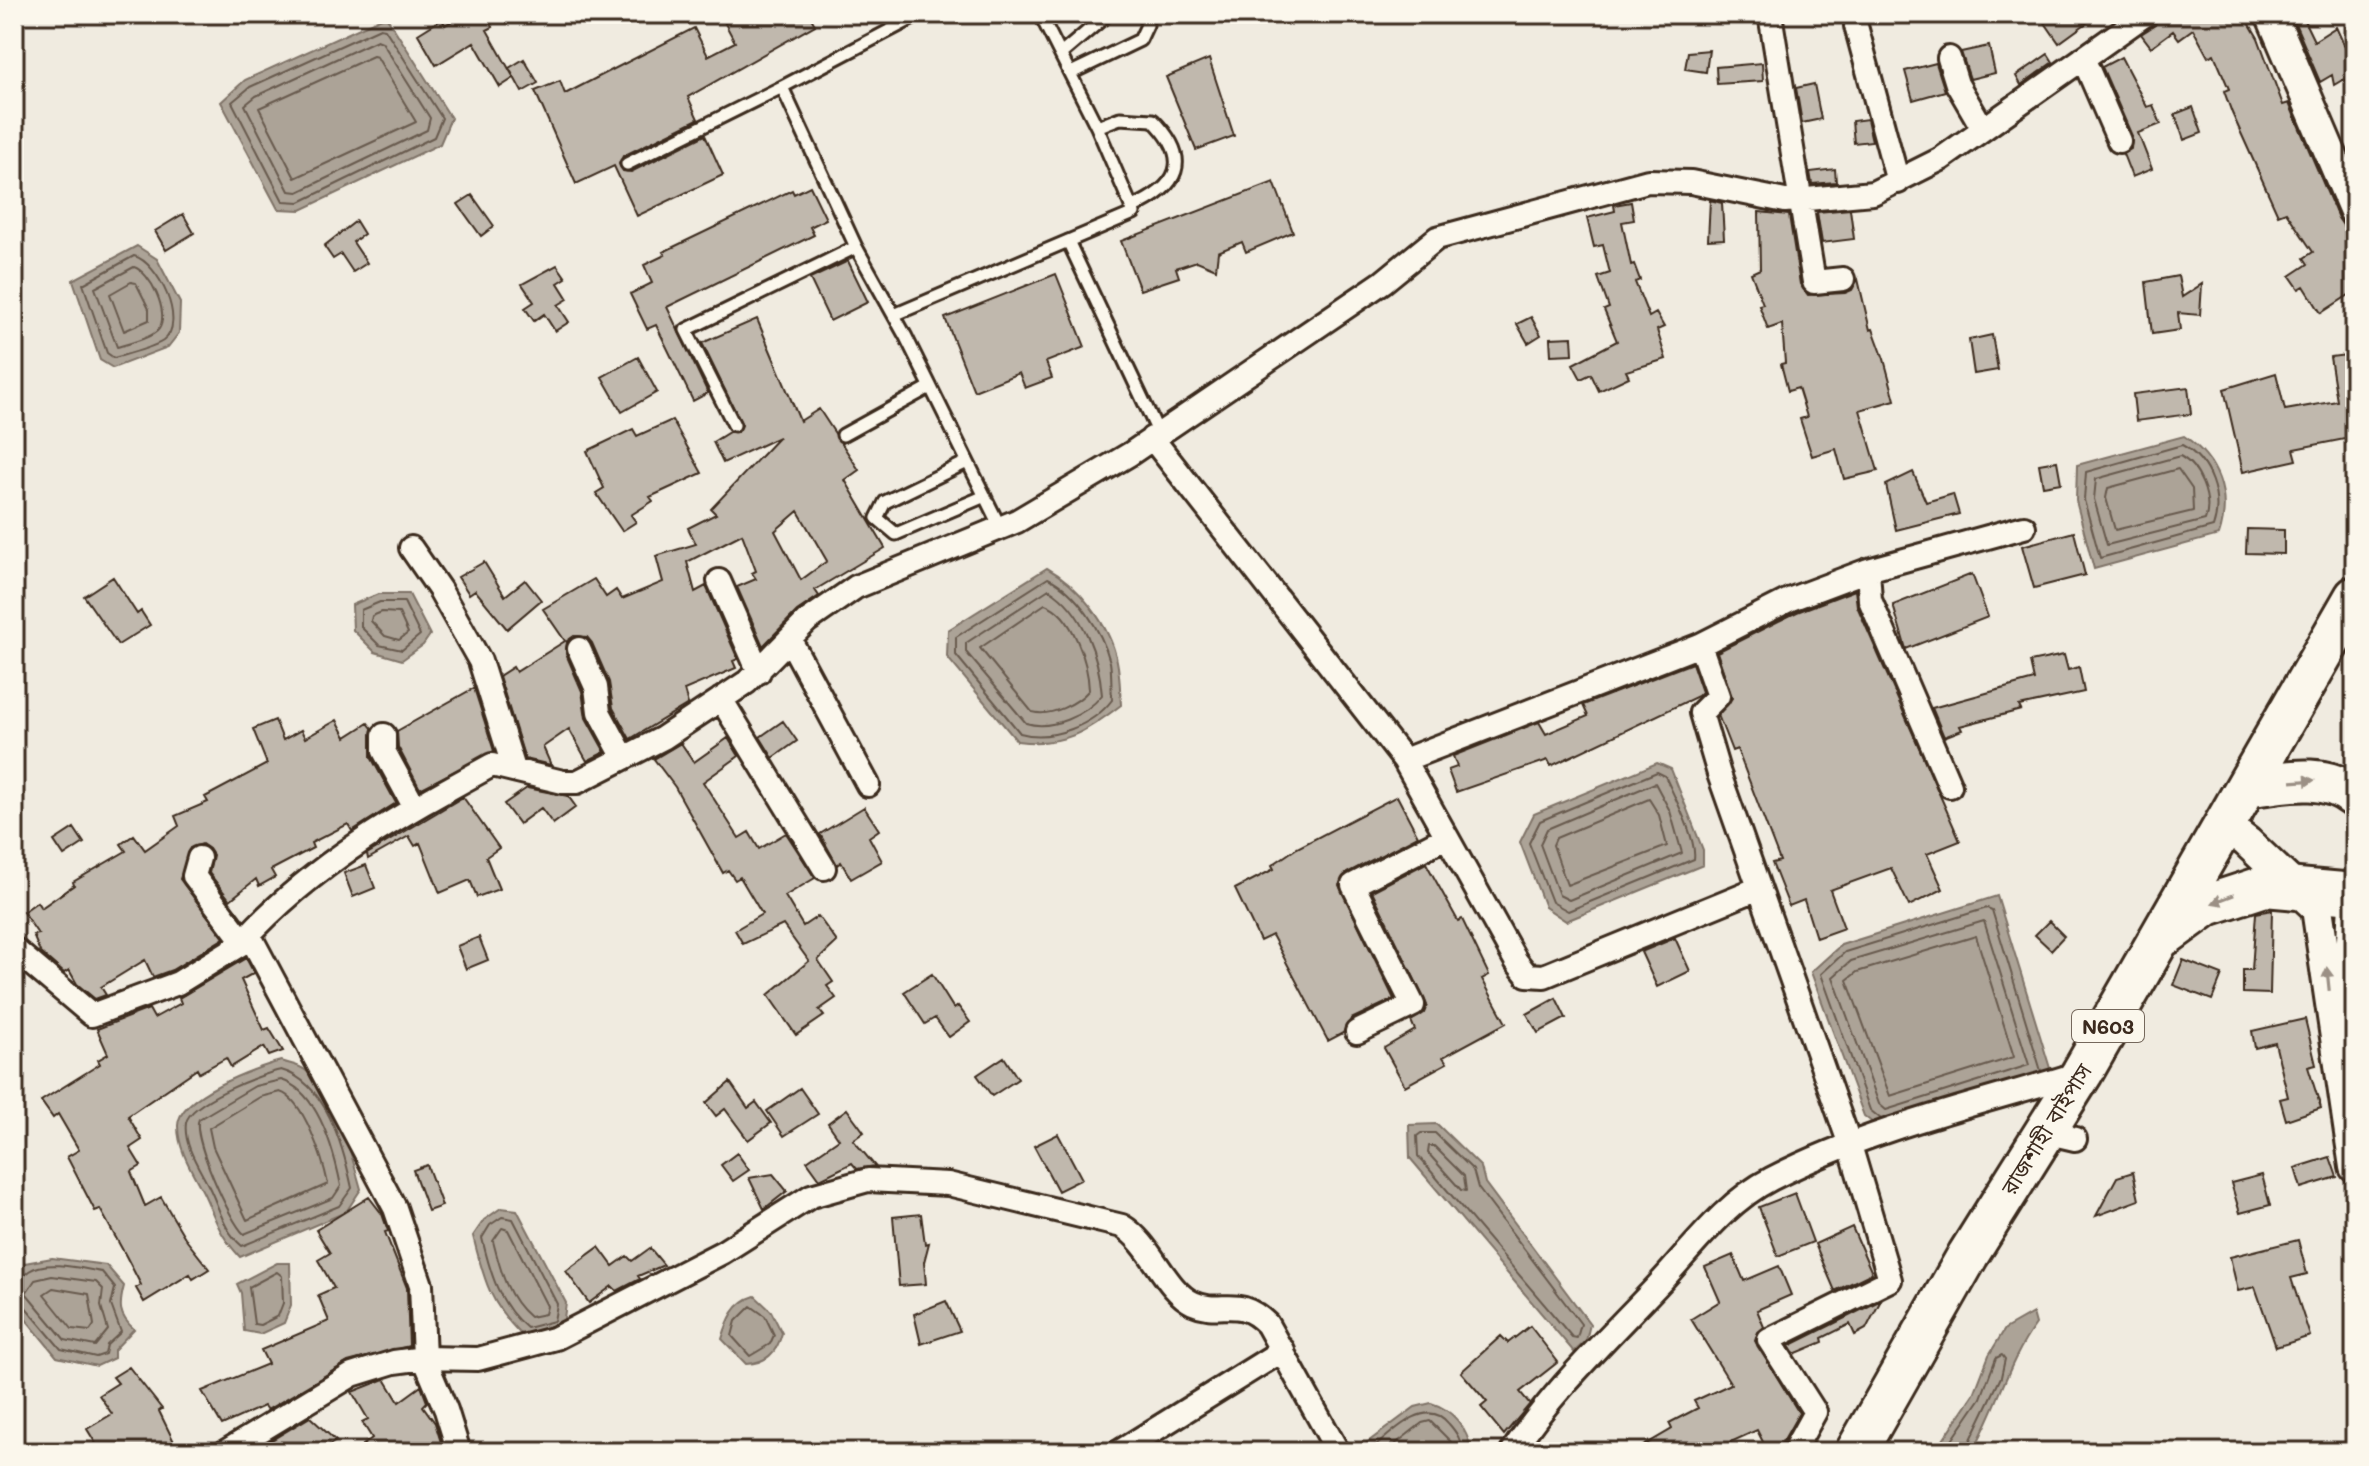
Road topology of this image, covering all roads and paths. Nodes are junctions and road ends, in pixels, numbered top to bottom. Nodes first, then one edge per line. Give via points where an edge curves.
1 (921, 14) edge
2 (1040, 14) edge
3 (1108, 14) edge
4 (1144, 14) edge
5 (1770, 14) edge
6 (2146, 14) edge
7 (2271, 14) edge
8 (2121, 21) edge
9 (1856, 26) dead end
10 (1061, 54) junction
11 (1949, 58) dead end
12 (2083, 58) junction
13 (1071, 73) junction
14 (782, 87) junction
15 (1097, 127) junction
16 (1982, 127) junction
17 (2119, 141) dead end
18 (627, 164) dead end
19 (1898, 182) junction
20 (1798, 200) junction
21 (1131, 208) junction
22 (2355, 211) edge
23 (1068, 241) junction
24 (856, 247) junction
25 (1843, 279) dead end
26 (894, 315) junction
27 (930, 387) junction
28 (734, 425) dead end
29 (843, 435) dead end
30 (1156, 436) junction
31 (967, 462) junction
32 (985, 496) junction
33 (1000, 527) junction
34 (2024, 527) dead end
35 (411, 548) dead end
36 (1868, 570) junction
37 (719, 581) dead end
38 (2355, 597) edge
39 (790, 640) junction
40 (1700, 645) junction
41 (579, 649) dead end
42 (759, 672) junction
43 (721, 699) junction
44 (384, 735) dead end
45 (624, 758) junction
46 (1404, 760) junction
47 (514, 769) junction
48 (868, 785) dead end
49 (1950, 786) dead end
50 (2246, 787) junction
51 (2355, 797) edge
52 (415, 808) junction
53 (2225, 825) junction
54 (1446, 837) junction
55 (199, 858) dead end
56 (824, 868) dead end
57 (2355, 886) edge
58 (1759, 888) junction
59 (2298, 889) junction
60 (2354, 894) edge
61 (243, 941) junction
62 (2152, 946) junction
63 (14, 949) edge
64 (1357, 1032) dead end
65 (2355, 1033) edge
66 (2082, 1073) junction
67 (1849, 1142) junction
68 (2355, 1167) edge
69 (1283, 1350) junction
70 (424, 1358) junction
71 (1333, 1451) edge
72 (225, 1452) edge
73 (459, 1452) edge
74 (1119, 1452) edge
75 (1512, 1452) edge
76 (1793, 1452) edge
77 (1856, 1452) edge

1 - 14 lane
2 - 10 lane
3 - 10 lane
4 - 13 lane via 1147,25 1140,40
5 - 20 street
6 - 8 street
7 - 22 street
8 - 12 street
9 - 19 street
10 - 13 lane
11 - 16 street via 1957,84
12 - 16 street
12 - 17 street
13 - 15 lane
14 - 18 lane
14 - 24 lane
15 - 21 lane
15 - 21 lane via 1120,118 1153,120 1173,143 1178,167 1171,184
16 - 19 street via 1941,159
19 - 20 street via 1873,193
20 - 25 street via 1814,282
20 - 30 street via 1760,199 1691,182 1648,181 1437,238 1383,282
21 - 23 lane via 1134,213
23 - 26 lane
23 - 30 lane
24 - 26 lane
24 - 28 lane via 686,330
26 - 27 lane
27 - 29 lane
27 - 31 lane
30 - 33 street
30 - 46 street
31 - 32 lane
31 - 32 lane via 885,502 877,518 896,534
32 - 33 lane
33 - 39 street via 856,587 807,621
34 - 36 street
35 - 47 street via 480,661
36 - 40 street via 1791,599
36 - 49 street via 1870,600
37 - 42 street
38 - 50 highway, রাজশাহী বাইপাস / N603
39 - 42 street
39 - 48 street
40 - 46 street
40 - 58 street via 1718,696 1701,713
41 - 45 street via 596,687 599,712
42 - 43 street
43 - 45 street
43 - 56 street
44 - 52 street via 384,751
45 - 47 street via 577,782
46 - 54 street
47 - 52 street via 492,765
50 -> 51 highway via 2320,780
50 - 53 highway, রাজশাহী বাইপাস / N603
52 - 61 street via 344,851 281,900
53 - 59 street
53 - 62 highway, রাজশাহী বাইপাস / N603
54 - 58 street via 1527,975 1544,976
54 - 64 street via 1353,885 1413,1005
55 - 61 street via 194,876
57 - 60 street
58 - 67 street
59 - 60 highway
59 -> 62 highway via 2265,886 2230,896 2189,916
68 -> 59 street via 2322,921
60 - 65 street
61 - 63 street via 178,983 92,1015
61 - 70 street via 251,938 395,1208 421,1285
62 - 66 highway, রাজশাহী বাইপাস / N603
66 - 67 street
66 - 77 highway, রাজশাহী বাইপাস / N603 via 2060,1136 1968,1255
67 - 75 street via 1768,1180 1735,1203 1577,1368
67 - 76 street via 1890,1280 1769,1340 1815,1412
69 - 70 street via 1254,1310 1186,1298 1137,1236 1122,1226 948,1184 868,1180 811,1196 723,1252 556,1338 478,1359
69 - 71 street
69 - 74 street
70 - 72 street via 352,1375
70 - 73 street

